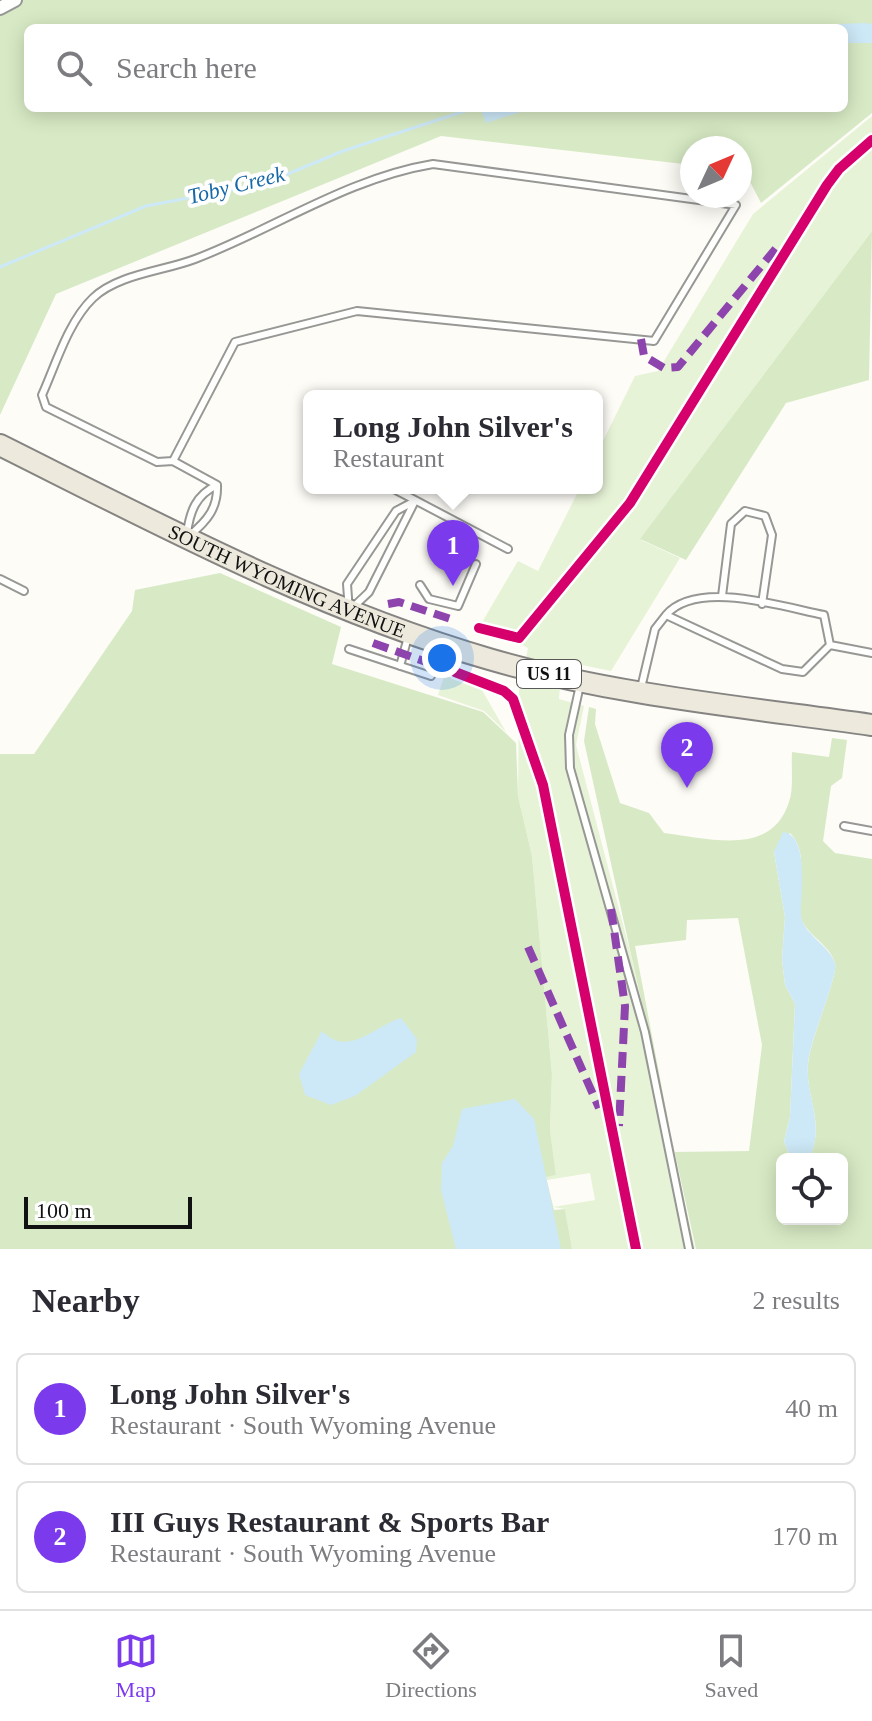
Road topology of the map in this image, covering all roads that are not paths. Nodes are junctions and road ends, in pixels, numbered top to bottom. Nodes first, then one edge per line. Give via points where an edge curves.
1 (15, 0) edge
2 (0, 8) edge
3 (1, 447) edge
4 (173, 461) junction
5 (217, 485) junction
6 (403, 494) edge
7 (415, 501) junction
8 (186, 538) junction
9 (508, 549) dead end
10 (476, 564) dead end
11 (0, 579) edge
12 (420, 585) dead end
13 (24, 591) dead end
14 (722, 596) junction
15 (762, 604) junction
16 (349, 611) junction
17 (666, 615) junction
18 (409, 634) junction
19 (830, 645) junction
20 (349, 649) dead end
21 (872, 653) edge
22 (400, 666) junction
23 (431, 676) dead end
24 (581, 681) junction
25 (641, 691) junction
26 (872, 725) edge
27 (844, 826) dead end
28 (872, 831) edge
29 (689, 1249) edge

1 - 2 street
3 - 8 main road, SOUTH WYOMING AVENUE / US 11
4 - 4 lane via 235,342 357,311 654,341 736,205 433,164 330,197 222,248 104,291 79,314 42,401 157,462
4 - 5 lane
5 - 8 lane via 215,505
5 - 8 lane via 203,492 192,510
6 - 7 lane
7 - 9 lane
7 - 16 lane via 369,592
7 - 16 lane via 396,511 347,584
8 - 16 main road, SOUTH WYOMING AVENUE / US 11
10 - 12 lane via 458,606 429,599
11 - 13 lane
14 - 15 lane
14 - 15 lane via 731,524 745,511 765,516 772,535
14 - 17 lane via 672,608
15 - 19 lane via 824,615
16 - 18 main road, SOUTH WYOMING AVENUE / US 11
17 - 19 lane via 782,669 803,672
17 - 25 lane via 655,629
18 - 22 lane
18 - 24 main road, SOUTH WYOMING AVENUE / US 11
19 - 21 lane
20 - 22 lane
22 - 23 lane
24 - 25 main road, SOUTH WYOMING AVENUE / US 11
24 - 29 lane via 569,735 570,768 645,1032
25 - 26 main road, SOUTH WYOMING AVENUE / US 11
27 - 28 lane

